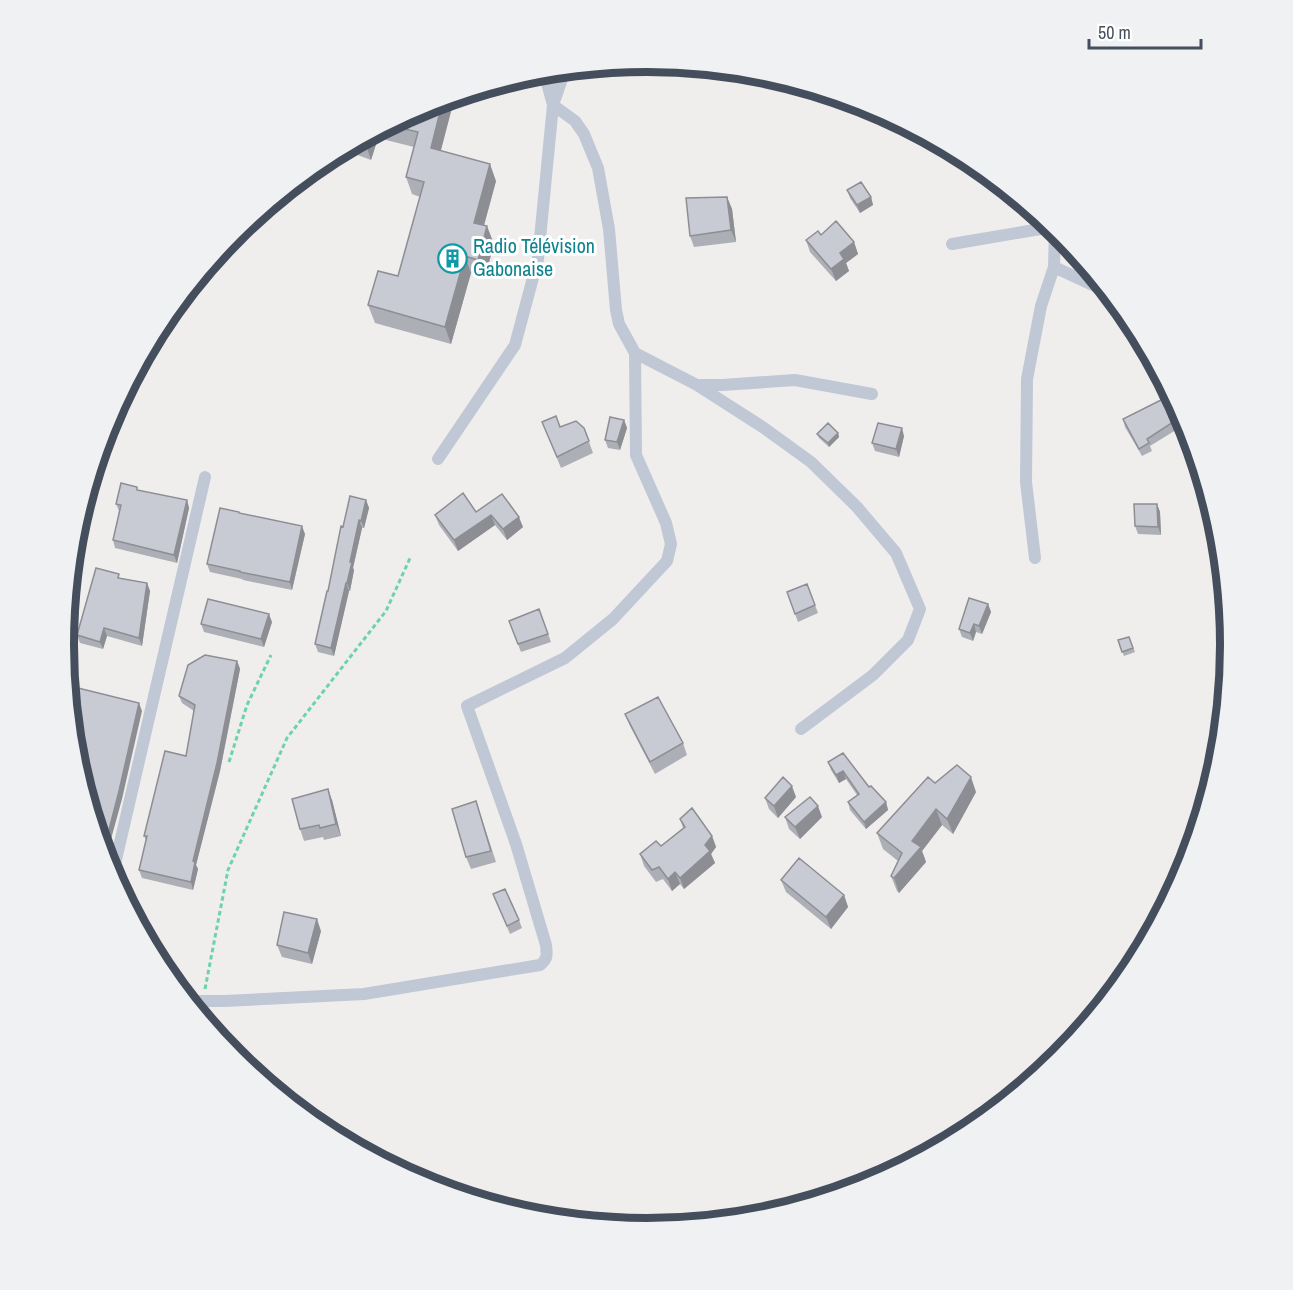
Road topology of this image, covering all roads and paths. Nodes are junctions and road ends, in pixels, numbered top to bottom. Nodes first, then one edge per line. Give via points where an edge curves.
1 (562, 79) edge
2 (546, 81) edge
3 (553, 105) junction
4 (1041, 230) edge
5 (1054, 242) edge
6 (952, 244) dead end
7 (1054, 267) junction
8 (1091, 284) edge
9 (635, 352) junction
10 (697, 385) junction
11 (872, 394) dead end
12 (438, 459) dead end
13 (205, 477) dead end
14 (411, 556) dead end
15 (1035, 558) dead end
16 (272, 655) dead end
17 (801, 729) dead end
18 (229, 762) dead end
19 (116, 861) edge
20 (198, 1002) edge
21 (202, 1002) junction

1 - 3 street
2 - 3 street
3 - 9 street via 584,134 598,168 618,317
3 - 12 street via 537,259 515,345
4 - 6 street
5 - 7 street
7 - 8 street
7 - 15 street via 1041,306 1027,379 1026,482
9 - 10 street
9 - 21 street via 636,455 666,523 671,544 667,561 613,620 565,658 467,706 516,844 546,945 546,960 540,965 364,994
10 - 11 street via 795,380
10 - 17 street via 811,462 857,507 897,553 920,609 908,640 873,675
13 - 19 street
14 - 21 path via 386,611 287,738 228,870
16 - 18 path via 247,705
20 - 21 street

